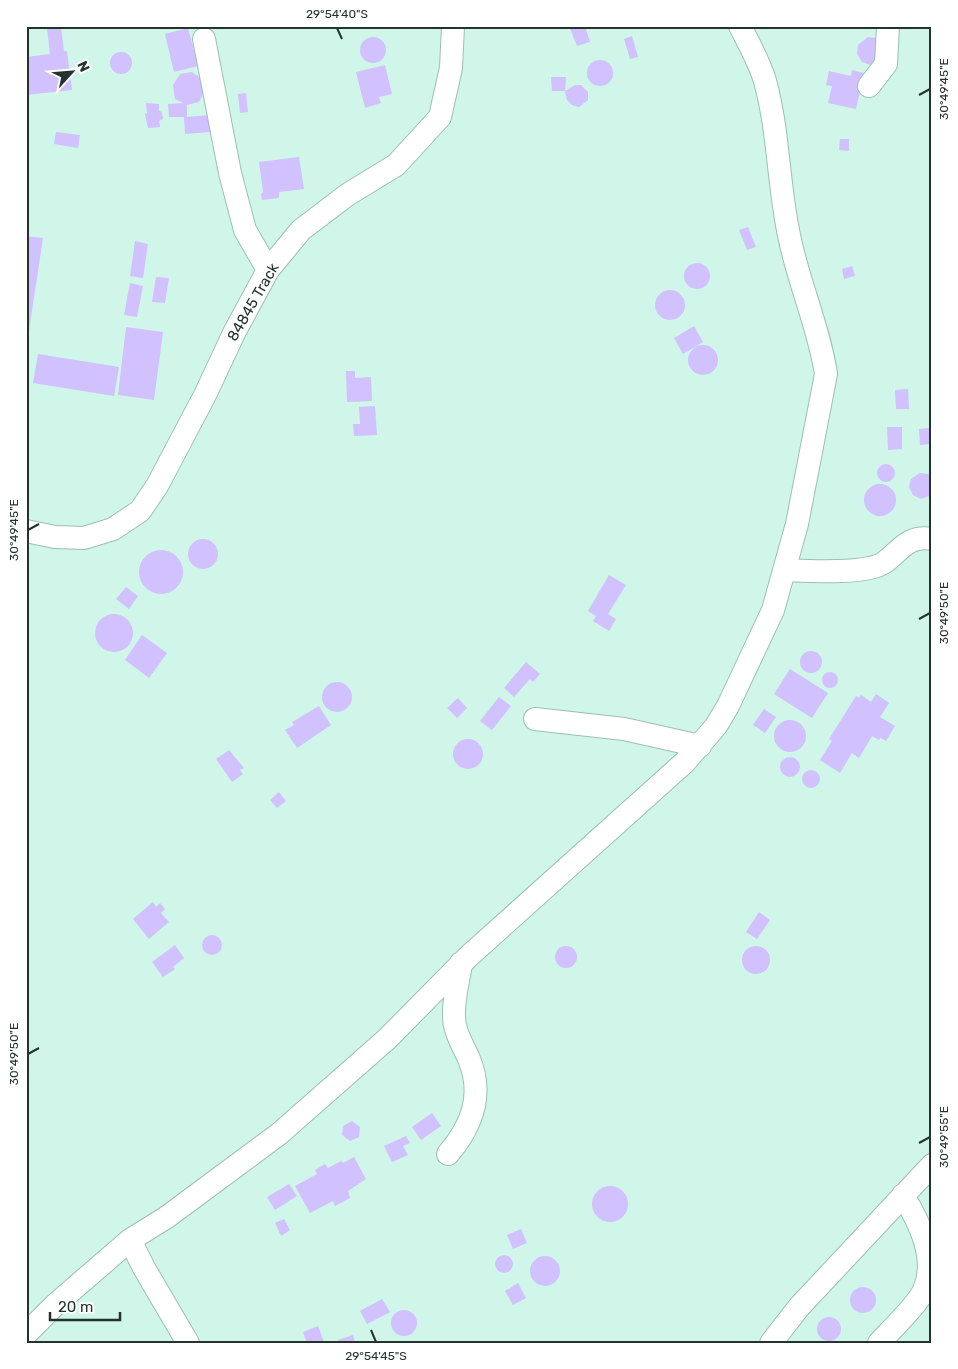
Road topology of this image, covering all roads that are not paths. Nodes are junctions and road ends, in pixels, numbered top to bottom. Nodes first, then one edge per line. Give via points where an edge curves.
1 (453, 26) edge
2 (740, 26) edge
3 (888, 26) edge
4 (204, 39) dead end
5 (869, 86) dead end
6 (268, 270) junction
7 (26, 531) edge
8 (932, 539) edge
9 (785, 570) junction
10 (535, 719) dead end
11 (700, 746) junction
12 (461, 963) junction
13 (448, 1154) dead end
14 (932, 1165) edge
15 (903, 1195) junction
16 (130, 1240) junction
17 (26, 1334) edge
18 (188, 1343) edge
19 (771, 1343) edge
20 (879, 1343) edge

1 - 6 street, 84845 Track via 452,68 440,117 396,165 347,195 302,230
2 - 9 street via 765,80 789,234 826,374
3 - 5 street via 886,64
4 - 6 street via 230,173 245,230
6 - 7 street, 84845 Track via 206,395 140,511 113,529 84,538
8 - 9 street via 914,540 901,546 876,566 820,572
9 - 11 street via 774,610 728,706
10 - 11 street via 624,729
11 - 12 street
12 - 13 street via 454,1016 458,1038 473,1069 475,1097 473,1114 466,1130
12 - 16 street via 387,1039 279,1134 167,1217
14 - 15 street
15 - 19 street via 799,1307
15 - 20 street via 925,1240 930,1269 924,1291
16 - 17 street
16 - 18 street

